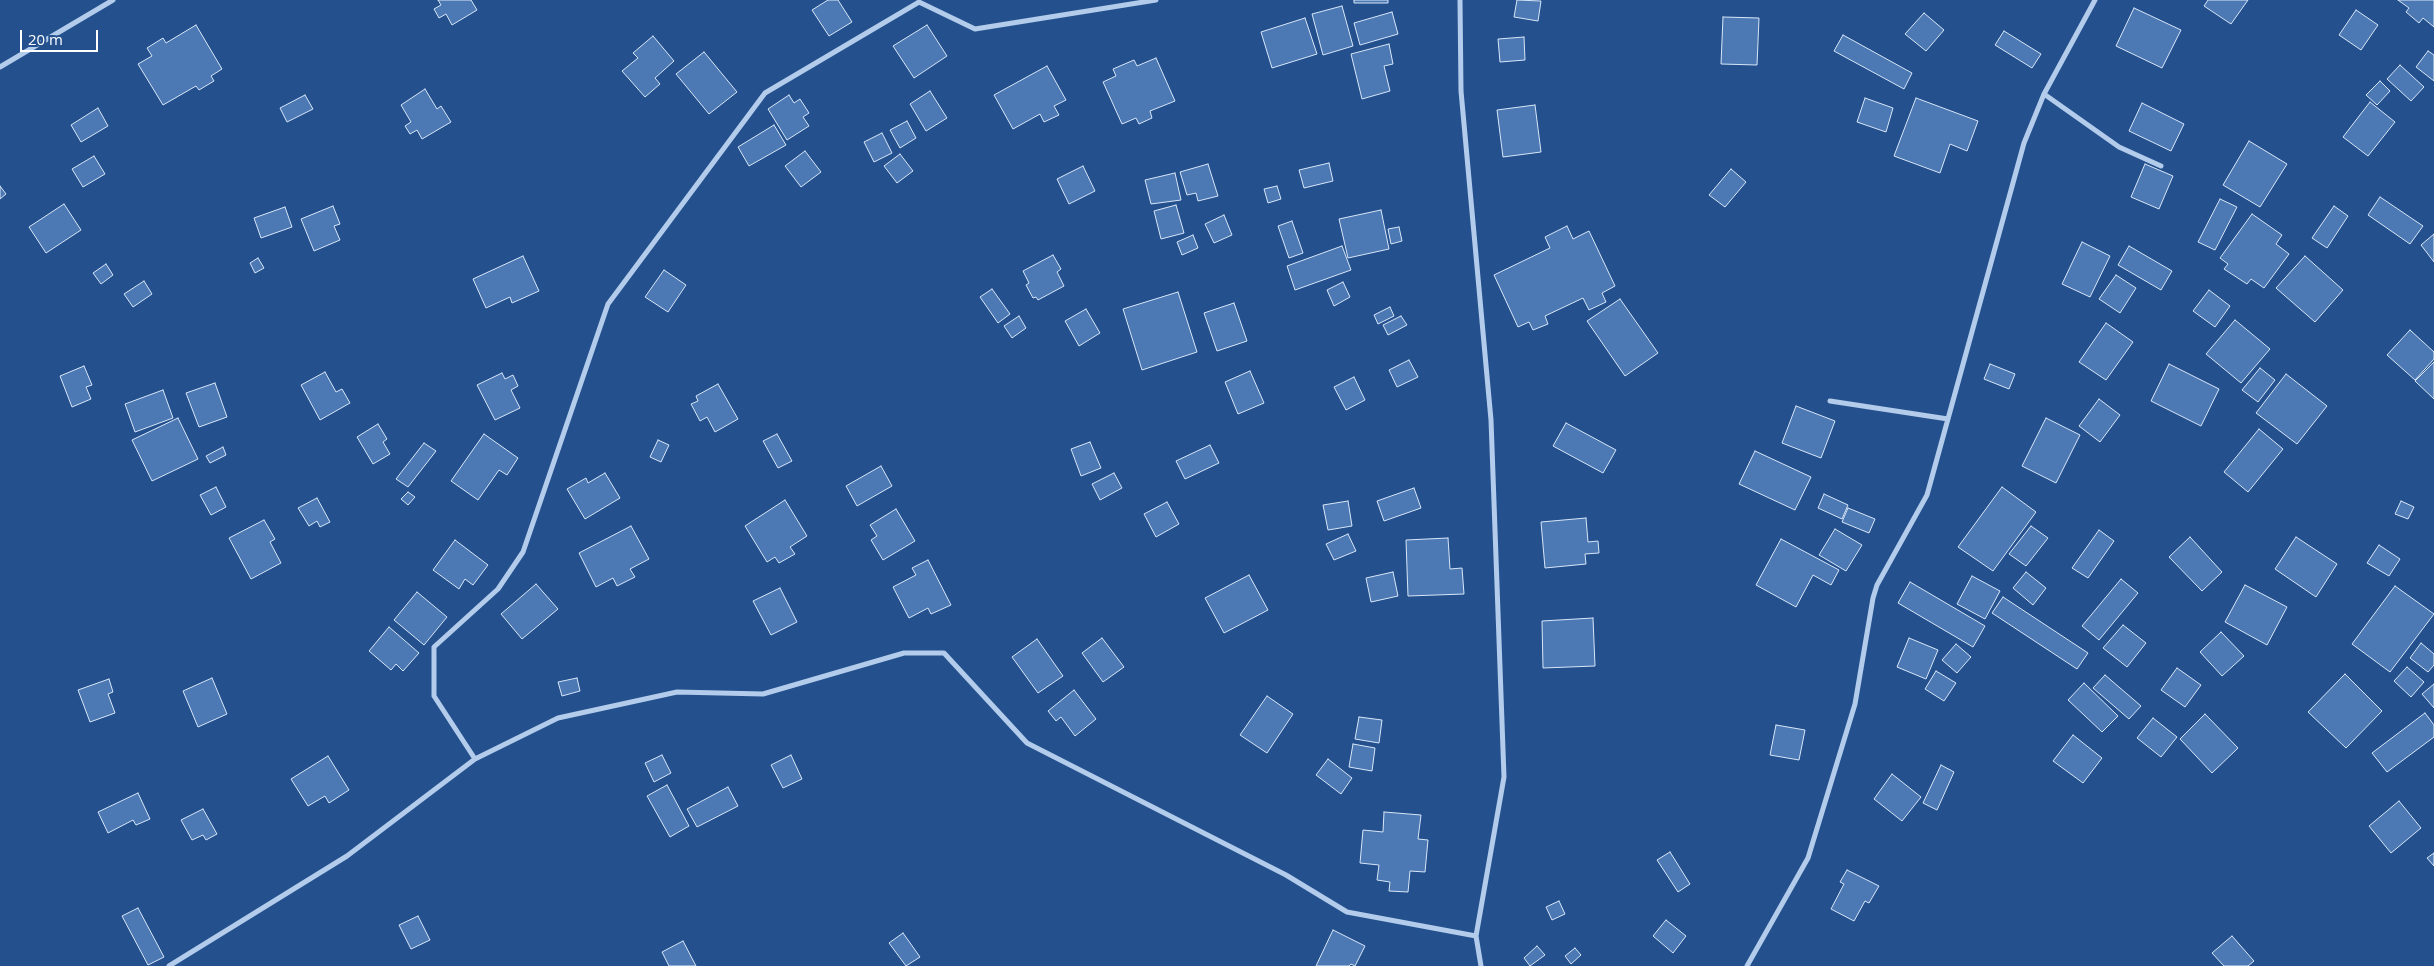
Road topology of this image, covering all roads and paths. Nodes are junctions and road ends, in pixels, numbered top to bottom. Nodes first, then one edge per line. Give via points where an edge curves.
1 (113, 0) edge
2 (1156, 0) edge
3 (1460, 0) edge
4 (2095, 0) edge
5 (0, 67) edge
6 (2044, 94) junction
7 (2162, 166) dead end
8 (1830, 401) dead end
9 (1948, 419) junction
10 (475, 759) junction
11 (1476, 936) junction
12 (169, 966) edge
13 (1481, 966) edge
14 (1747, 966) edge

1 - 5 street
2 - 10 street via 975,29 919,2 765,93 608,304 523,552 498,589 434,647 434,696
3 - 11 street via 1461,92 1490,420 1504,777
4 - 6 street
6 - 7 street via 2119,147
6 - 9 street via 2021,151
8 - 9 street
9 - 14 street via 1927,494 1873,598 1855,704 1808,858
10 - 11 street via 558,718 677,692 763,694 904,653 944,653 1027,742 1286,875 1347,912
10 - 12 street via 347,856
11 - 13 street

